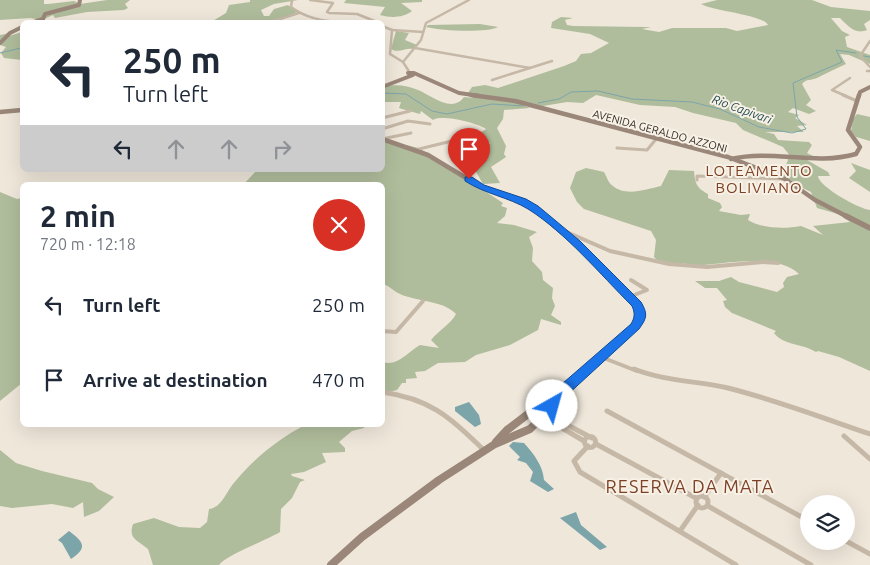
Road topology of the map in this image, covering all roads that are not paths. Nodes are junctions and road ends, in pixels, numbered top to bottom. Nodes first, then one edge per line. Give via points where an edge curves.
1 (80, 0) edge
2 (292, 0) edge
3 (310, 0) edge
4 (468, 0) edge
5 (299, 13) junction
6 (40, 20) edge
7 (276, 20) edge
8 (321, 20) edge
9 (372, 20) edge
10 (385, 27) edge
11 (20, 28) edge
12 (392, 30) junction
13 (423, 32) junction
14 (870, 41) edge
15 (0, 43) edge
16 (415, 48) junction
17 (403, 62) junction
18 (552, 62) dead end
19 (870, 67) edge
20 (530, 68) junction
21 (412, 74) junction
22 (850, 78) dead end
23 (492, 80) dead end
24 (385, 86) edge
25 (870, 87) edge
26 (857, 101) junction
27 (20, 110) edge
28 (410, 111) dead end
29 (0, 112) edge
30 (385, 117) edge
31 (430, 124) dead end
32 (385, 129) edge
33 (411, 133) dead end
34 (385, 138) edge
35 (657, 138) junction
36 (460, 139) dead end
37 (385, 140) edge
38 (617, 148) dead end
39 (415, 150) junction
40 (731, 159) junction
41 (785, 179) junction
42 (697, 180) dead end
43 (870, 228) edge
44 (559, 230) junction
45 (778, 263) dead end
46 (631, 280) dead end
47 (632, 300) junction
48 (423, 301) dead end
49 (385, 331) edge
50 (600, 357) junction
51 (571, 383) junction
52 (385, 392) edge
53 (540, 406) junction
54 (549, 410) junction
55 (607, 411) dead end
56 (523, 419) junction
57 (537, 423) junction
58 (530, 429) junction
59 (870, 434) edge
60 (844, 436) dead end
61 (592, 438) junction
62 (584, 441) junction
63 (495, 444) junction
64 (596, 444) junction
65 (588, 446) junction
66 (485, 451) junction
67 (869, 459) edge
68 (721, 473) junction
69 (704, 497) junction
70 (696, 498) junction
71 (698, 505) junction
72 (708, 506) junction
73 (800, 516) edge
74 (680, 531) junction
75 (855, 546) edge
76 (870, 554) edge
77 (332, 565) edge
78 (736, 565) edge
79 (811, 565) edge

1 - 6 street via 79,5 44,14
2 - 5 street via 291,7
3 - 9 street via 334,3 328,13 357,14
4 - 13 street via 428,21
5 - 7 street
5 - 8 street
10 - 12 street
11 - 15 street
12 - 13 street
12 - 17 street via 390,54
13 - 16 street
14 - 19 street via 860,56
16 - 17 street
16 - 20 street
17 - 21 street
18 - 20 street
20 - 23 street
21 - 24 street
21 - 35 street, AVENIDA GERALDO AZZONI via 459,94 515,101
22 - 26 street via 832,90
25 - 26 street, AVENIDA GERALDO AZZONI via 860,92
26 - 40 street, AVENIDA GERALDO AZZONI via 848,130 860,147 856,154 826,161 769,155
27 - 29 street
28 - 30 street
31 - 32 street via 408,121
33 - 34 street
35 - 38 street via 647,150
35 - 40 street, AVENIDA GERALDO AZZONI
36 - 39 street
37 - 39 street
39 - 44 street via 481,187 522,201
40 - 41 street
41 - 42 street via 697,176
41 - 43 street via 815,200
44 - 45 street via 610,251 669,264 707,267
44 - 47 street
46 - 47 street via 647,290
47 - 50 street via 641,315 638,323
48 - 49 street via 396,332
50 - 51 street
50 - 59 street via 650,375 752,394
51 - 53 street
51 - 54 street via 556,397
52 - 66 street via 404,395 446,414
53 - 54 street
53 - 56 street
54 - 57 street
54 - 61 street via 560,421
55 - 68 street
56 - 58 street
56 - 63 street via 506,430
57 - 58 street
57 - 62 street via 551,422
58 - 63 street
60 - 67 street
61 - 62 street
61 - 64 street
62 - 65 street
63 - 66 street
64 - 65 street
64 - 70 street
65 - 74 street via 574,461 576,469
66 - 77 street via 391,514
68 - 69 street
68 - 73 street
69 - 70 street
69 - 72 street via 709,501
70 - 71 street
71 - 72 street
71 - 74 street
72 - 79 street
74 - 78 street
75 - 76 street

